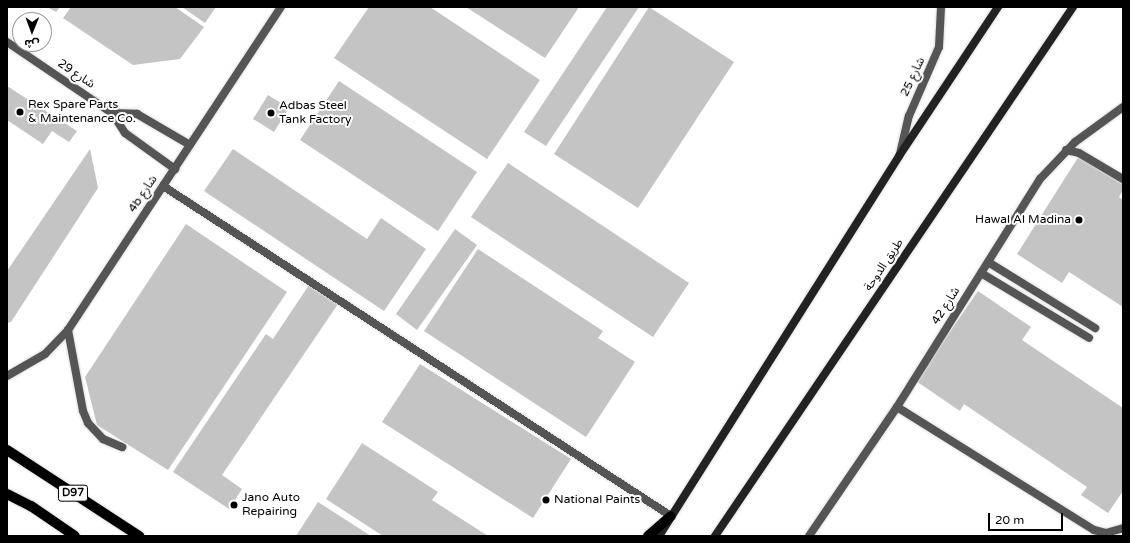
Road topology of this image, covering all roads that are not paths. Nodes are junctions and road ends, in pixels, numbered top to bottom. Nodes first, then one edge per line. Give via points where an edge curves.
1 (281, 7) edge
2 (941, 7) edge
3 (998, 7) edge
4 (1073, 7) edge
5 (7, 42) edge
6 (1123, 107) edge
7 (112, 113) junction
8 (190, 145) junction
9 (1066, 150) junction
10 (899, 156) junction
11 (175, 169) junction
12 (1123, 179) edge
13 (163, 186) junction
14 (988, 262) junction
15 (981, 272) junction
16 (1095, 328) dead end
17 (68, 330) junction
18 (1089, 338) dead end
19 (7, 376) edge
20 (897, 407) junction
21 (122, 447) dead end
22 (7, 450) edge
23 (7, 494) edge
24 (671, 516) junction
25 (1123, 528) edge
26 (75, 536) edge
27 (139, 536) edge
28 (648, 536) edge
29 (659, 536) edge
30 (716, 536) edge
31 (809, 536) edge

1 - 8 street, 4b شارع
2 - 10 street, شارع 25 via 938,47 909,116
3 - 10 main road
4 - 30 main road, طريق الدوحة
5 - 7 street, شارع 29
6 - 9 street, شارع 42
7 - 8 street via 137,114
7 - 11 street, شارع 29 via 126,132
8 - 11 street, 4b شارع
9 - 12 street via 1079,153
9 - 14 street, شارع 42 via 1040,179
10 - 24 main road
11 - 13 street, 4b شارع
13 - 17 street, 4b شارع
13 - 24 street
14 - 15 street, شارع 42
14 - 16 street
15 - 18 street
15 - 20 street, شارع 42
17 - 19 street, 4b شارع via 45,354
17 - 21 street via 83,411 88,423 103,439
20 - 25 street via 1094,530 1106,533
20 - 31 street, شارع 42
22 - 27 main road, D97
23 - 26 main road via 31,506
24 - 28 main road
24 - 29 main road

